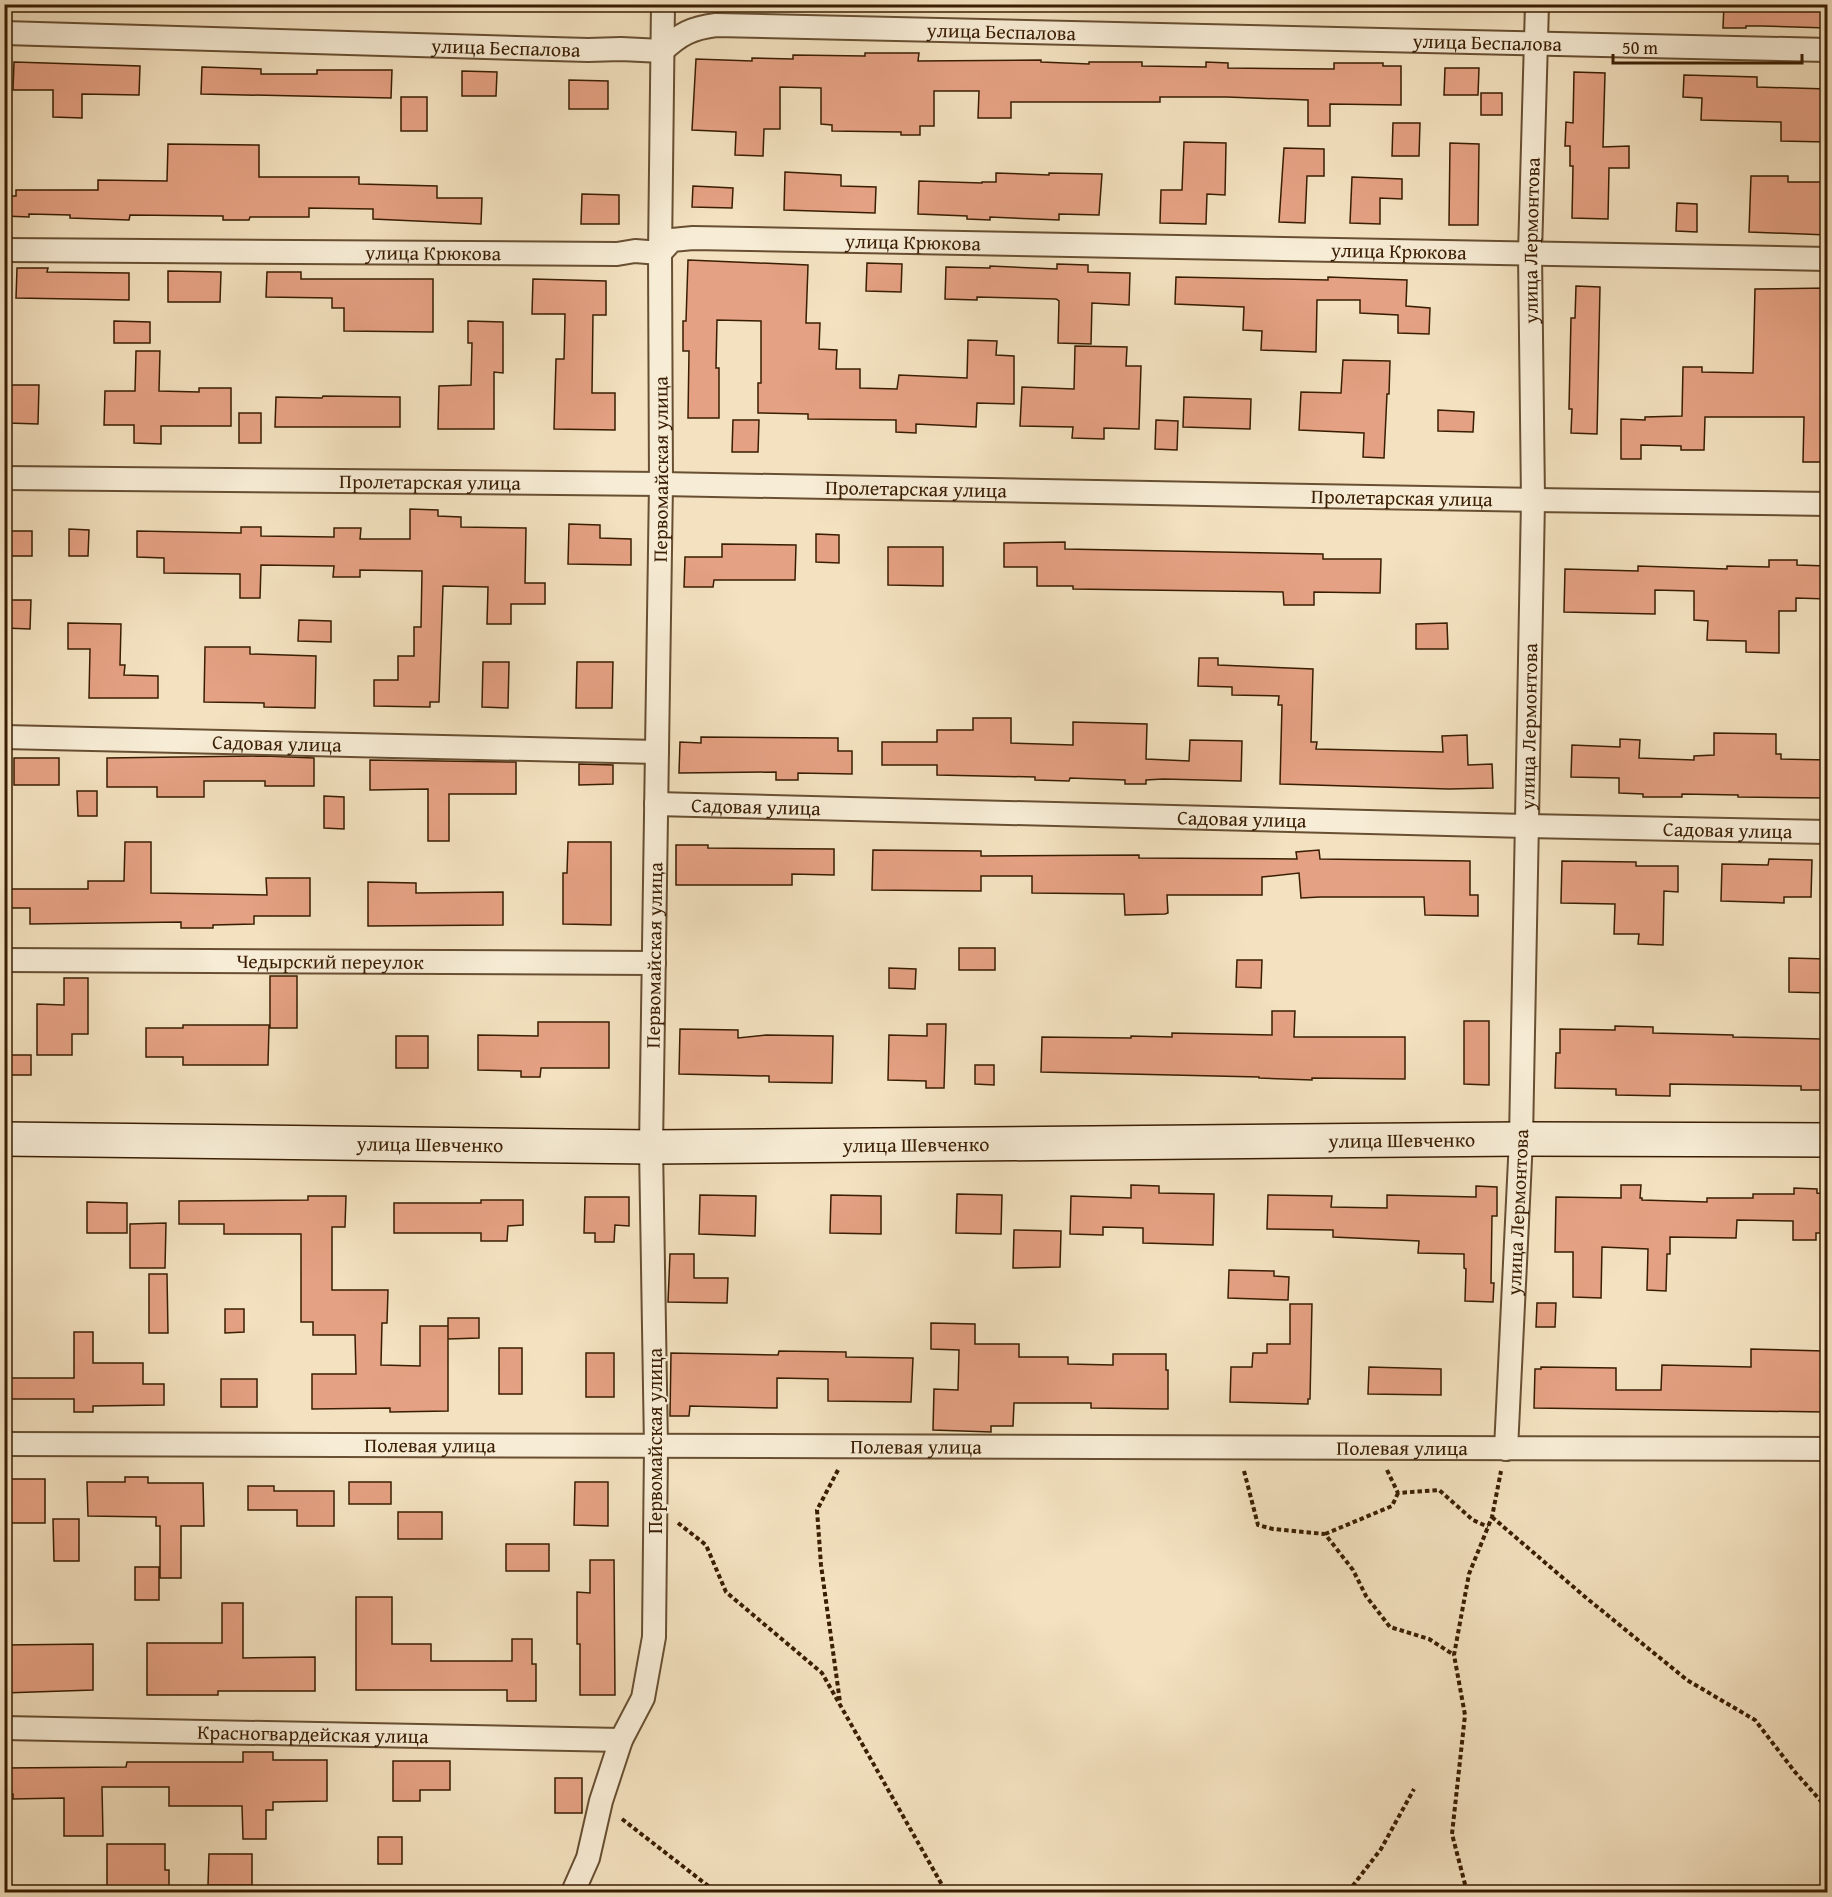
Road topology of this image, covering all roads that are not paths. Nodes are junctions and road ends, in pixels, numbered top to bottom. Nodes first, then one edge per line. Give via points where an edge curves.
1 (663, 4) edge
2 (1537, 4) edge
3 (4, 33) edge
4 (1536, 42) junction
5 (1827, 50) edge
6 (662, 51) junction
7 (4, 250) edge
8 (660, 253) junction
9 (1530, 253) junction
10 (1827, 259) edge
11 (4, 478) edge
12 (661, 484) junction
13 (1533, 500) junction
14 (1827, 504) edge
15 (4, 737) edge
16 (657, 752) junction
17 (656, 804) junction
18 (1527, 826) junction
19 (1827, 832) edge
20 (4, 960) edge
21 (654, 963) junction
22 (4, 1139) edge
23 (1521, 1139) junction
24 (1827, 1140) edge
25 (651, 1147) junction
26 (4, 1444) edge
27 (656, 1447) junction
28 (1506, 1449) junction
29 (1827, 1449) edge
30 (4, 1728) edge
31 (621, 1740) junction
32 (573, 1893) edge

1 - 6 street, Первомайская улица
2 - 4 street, улица Лермонтова
3 - 6 street, улица Беспалова
4 - 5 street, улица Беспалова
4 - 6 street, улица Беспалова via 716,25 686,32
4 - 9 street, улица Лермонтова
6 - 8 street, Первомайская улица
7 - 8 street, улица Крюкова
8 - 9 street, улица Крюкова via 672,240 693,238
8 - 12 street, Первомайская улица
9 - 10 street, улица Крюкова
9 - 13 street, улица Лермонтова
11 - 12 street, Пролетарская улица
12 - 13 street, Пролетарская улица
12 - 16 street, Первомайская улица
13 - 14 street, Пролетарская улица
13 - 18 street, улица Лермонтова
15 - 16 street, Садовая улица
16 - 17 street, Первомайская улица
17 - 18 street, Садовая улица
17 - 21 street, Первомайская улица
18 - 19 street, Садовая улица
18 - 23 street, улица Лермонтова
20 - 21 street, Чедырский переулок
21 - 25 street, Первомайская улица
22 - 25 street, улица Шевченко
23 - 24 street, улица Шевченко
23 - 25 street, улица Шевченко
23 - 28 street, улица Лермонтова
25 - 27 street, Первомайская улица
26 - 27 street, Полевая улица
27 - 28 street, Полевая улица
27 - 31 street, Первомайская улица via 654,1637 643,1698
28 - 29 street, Полевая улица
30 - 31 street, Красногвардейская улица
31 - 32 street, Первомайская улица via 588,1858

